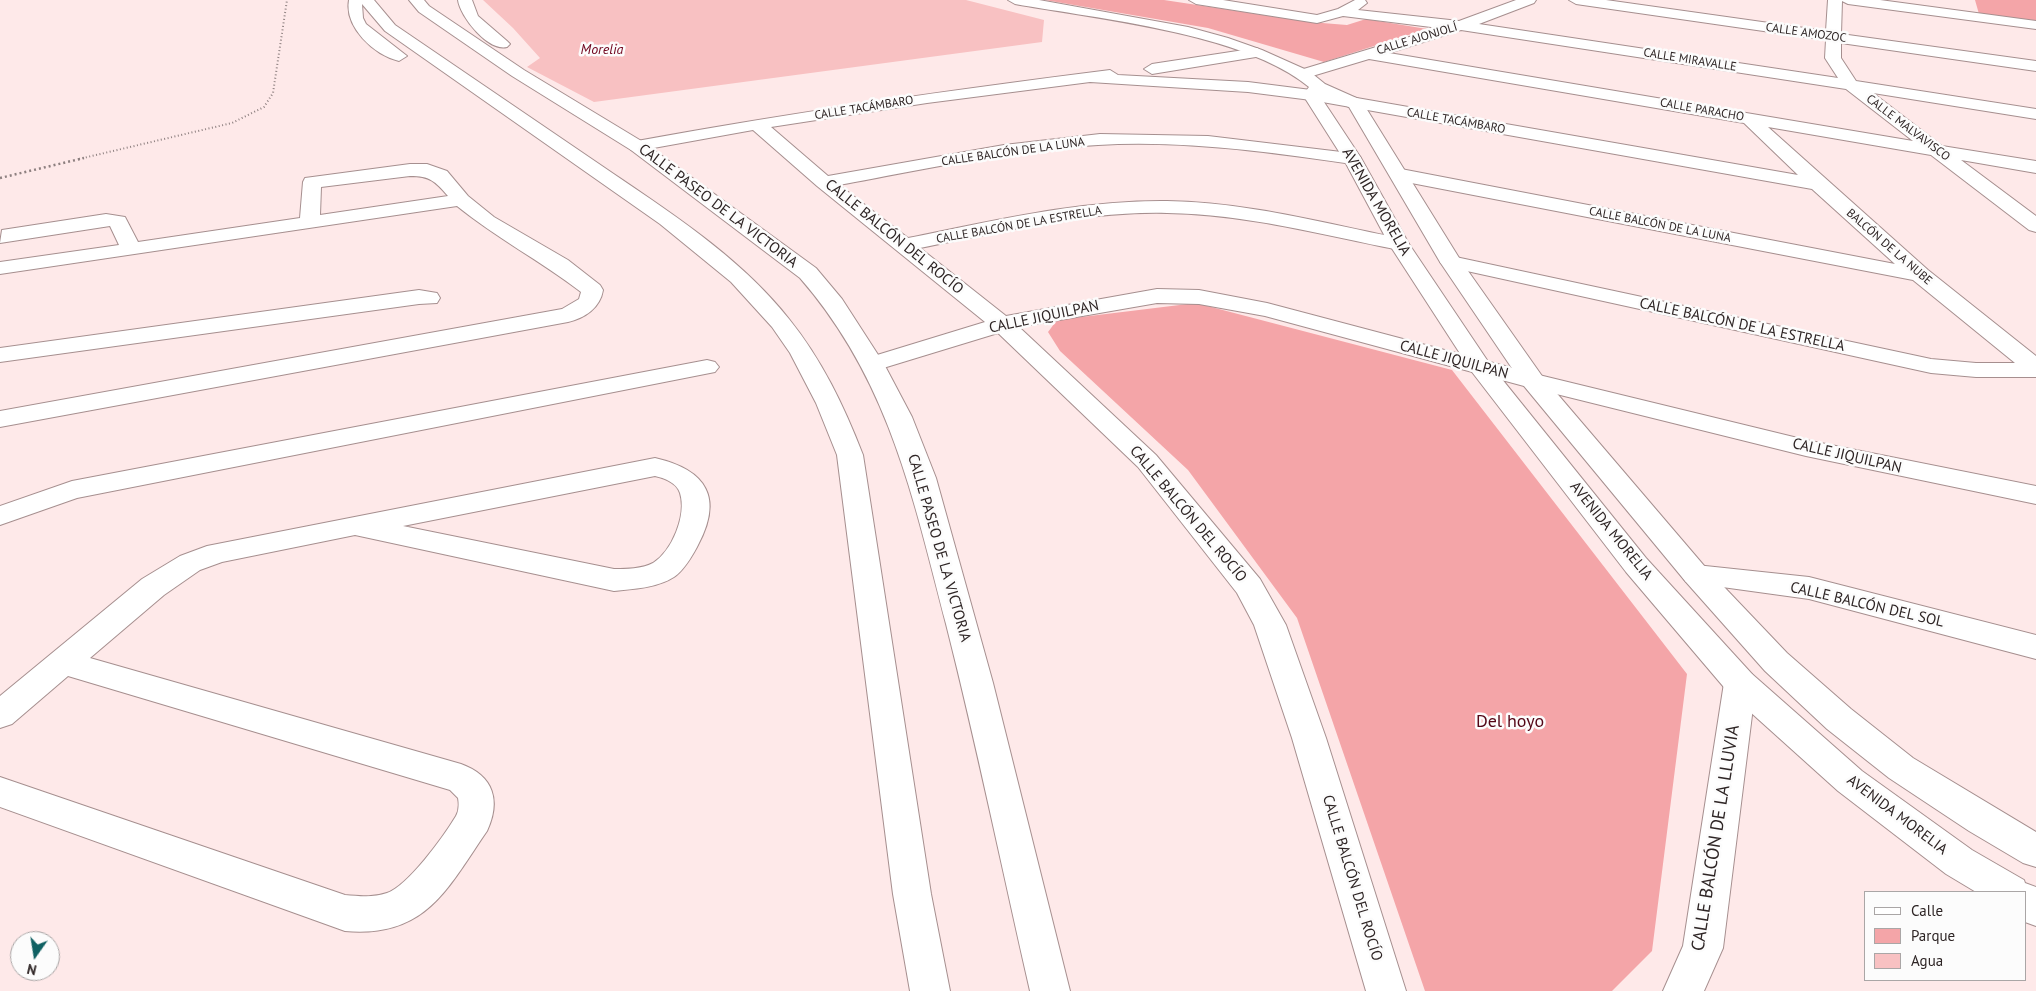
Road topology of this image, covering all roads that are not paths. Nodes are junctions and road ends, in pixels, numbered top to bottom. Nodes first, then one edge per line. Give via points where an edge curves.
1 (356, 0) edge
2 (366, 0) edge
3 (416, 0) edge
4 (465, 0) edge
5 (1015, 0) edge
6 (1196, 0) edge
7 (1364, 0) edge
8 (1529, 0) edge
9 (1576, 0) edge
10 (1835, 0) edge
11 (1848, 0) edge
12 (1969, 0) edge
13 (1343, 12) junction
14 (1974, 17) junction
15 (2036, 25) edge
16 (1460, 26) junction
17 (1833, 36) junction
18 (1257, 53) junction
19 (1368, 54) junction
20 (414, 66) dead end
21 (2036, 66) edge
22 (518, 73) junction
23 (1092, 78) junction
24 (437, 81) dead end
25 (1311, 85) junction
26 (1851, 85) junction
27 (1355, 104) junction
28 (2036, 114) edge
29 (1750, 118) junction
30 (757, 124) junction
31 (637, 146) junction
32 (1938, 150) junction
33 (1352, 158) junction
34 (2036, 167) edge
35 (1401, 175) junction
36 (824, 182) junction
37 (1818, 184) junction
38 (461, 200) junction
39 (667, 220) junction
40 (310, 223) junction
41 (2036, 226) edge
42 (0, 237) edge
43 (1399, 244) junction
44 (906, 245) junction
45 (132, 249) junction
46 (1451, 262) junction
47 (0, 268) edge
48 (1920, 275) junction
49 (430, 298) dead end
50 (1002, 324) junction
51 (0, 355) edge
52 (872, 364) junction
53 (707, 367) dead end
54 (1480, 367) junction
55 (2036, 369) edge
56 (1533, 381) junction
57 (0, 419) edge
58 (2036, 495) edge
59 (0, 516) edge
60 (356, 526) junction
61 (1696, 575) junction
62 (2036, 647) edge
63 (62, 662) junction
64 (1740, 682) junction
65 (0, 715) edge
66 (0, 792) edge
67 (2036, 851) edge
68 (2008, 891) edge
69 (930, 991) edge
70 (1050, 991) edge
71 (1386, 991) edge
72 (1684, 991) edge

1 - 20 street via 353,10 356,24
2 - 39 street via 390,28
3 - 22 street, CALLE PASEO DE LA VICTORIA via 424,9
4 - 22 street via 465,7 472,17 510,52
5 - 18 street via 1188,31
6 - 13 street via 1304,19 1327,18
7 - 13 street
8 - 16 street, CALLE AJONJOLÍ
9 - 17 street, CALLE AMOZOC
10 - 17 street, CALLE MALVAVISCO
11 - 14 street
12 - 14 street
13 - 16 street, CALLE MIRAVALLE
14 - 15 street
16 - 19 street, CALLE AJONJOLÍ
16 - 26 street, CALLE MIRAVALLE
17 - 21 street, CALLE AMOZOC
17 - 26 street, CALLE MALVAVISCO via 1833,58
18 - 23 street, CALLE TACÁMBARO
18 - 25 street
19 - 25 street, CALLE AJONJOLÍ
19 - 29 street, CALLE PARACHO
22 - 31 street, CALLE PASEO DE LA VICTORIA
23 - 25 street, CALLE TACÁMBARO via 1240,86
23 - 30 street, CALLE TACÁMBARO via 927,98
24 - 39 street via 547,153
25 - 27 street, CALLE TACÁMBARO
25 - 33 street, AVENIDA MORELIA
26 - 28 street, CALLE MIRAVALLE
26 - 32 street, CALLE MALVAVISCO
27 - 35 street
27 - 37 street, CALLE TACÁMBARO
29 - 32 street, CALLE PARACHO
29 - 37 street, BALCÓN DE LA NUBE
30 - 31 street, CALLE TACÁMBARO
30 - 36 street, CALLE BALCÓN DEL ROCÍO
31 - 52 street, CALLE PASEO DE LA VICTORIA via 808,273 832,300
32 - 34 street, CALLE PARACHO
32 - 41 street, CALLE MALVAVISCO
33 - 36 street, CALLE BALCÓN DE LA LUNA via 1211,142 1065,142
33 - 43 street, AVENIDA MORELIA
35 - 46 street
35 - 48 street, CALLE BALCÓN DE LA LUNA
36 - 44 street, CALLE BALCÓN DEL ROCÍO
37 - 48 street, BALCÓN DE LA NUBE
38 - 40 street
38 - 40 street via 440,176 427,170 312,182
38 - 57 street via 487,221 560,265 592,290 592,298 583,308 568,315
39 - 69 street via 756,295 780,323 821,385 850,455 912,894
40 - 45 street
42 - 45 street via 106,220 118,222
43 - 44 street, CALLE BALCÓN DE LA ESTRELLA via 1230,213 1168,207 1115,208 1064,214
43 - 54 street, AVENIDA MORELIA
44 - 50 street, CALLE BALCÓN DEL ROCÍO
45 - 47 street
46 - 55 street, CALLE BALCÓN DE LA ESTRELLA via 1930,366 1976,370
46 - 56 street
48 - 55 street, BALCÓN DE LA NUBE
49 - 51 street
50 - 52 street, CALLE JIQUILPAN
50 - 54 street, CALLE JIQUILPAN via 1157,296 1199,297 1267,310
50 - 71 street, CALLE BALCÓN DEL ROCÍO via 1147,461 1248,587 1270,625 1309,738
52 - 70 street, CALLE PASEO DE LA VICTORIA via 899,417 922,478 977,683
53 - 59 street via 72,490
54 - 56 street, CALLE JIQUILPAN
54 - 64 street, AVENIDA MORELIA via 1636,565
56 - 58 street, CALLE JIQUILPAN via 1806,448
56 - 61 street
60 - 60 street via 614,580 640,578 664,570 691,530 696,505 691,485 676,472 655,466
60 - 63 street via 217,553 190,563 153,587
61 - 62 street, CALLE BALCÓN DEL SOL via 1809,588
61 - 67 street via 1776,662 1839,719 1901,768
63 - 65 street
63 - 66 street via 461,779 474,790 477,802 474,820 414,899 393,910 368,915 344,913
64 - 68 street, AVENIDA MORELIA via 1850,781 1959,862
64 - 72 street, CALLE BALCÓN DE LA LLUVIA via 1703,948

